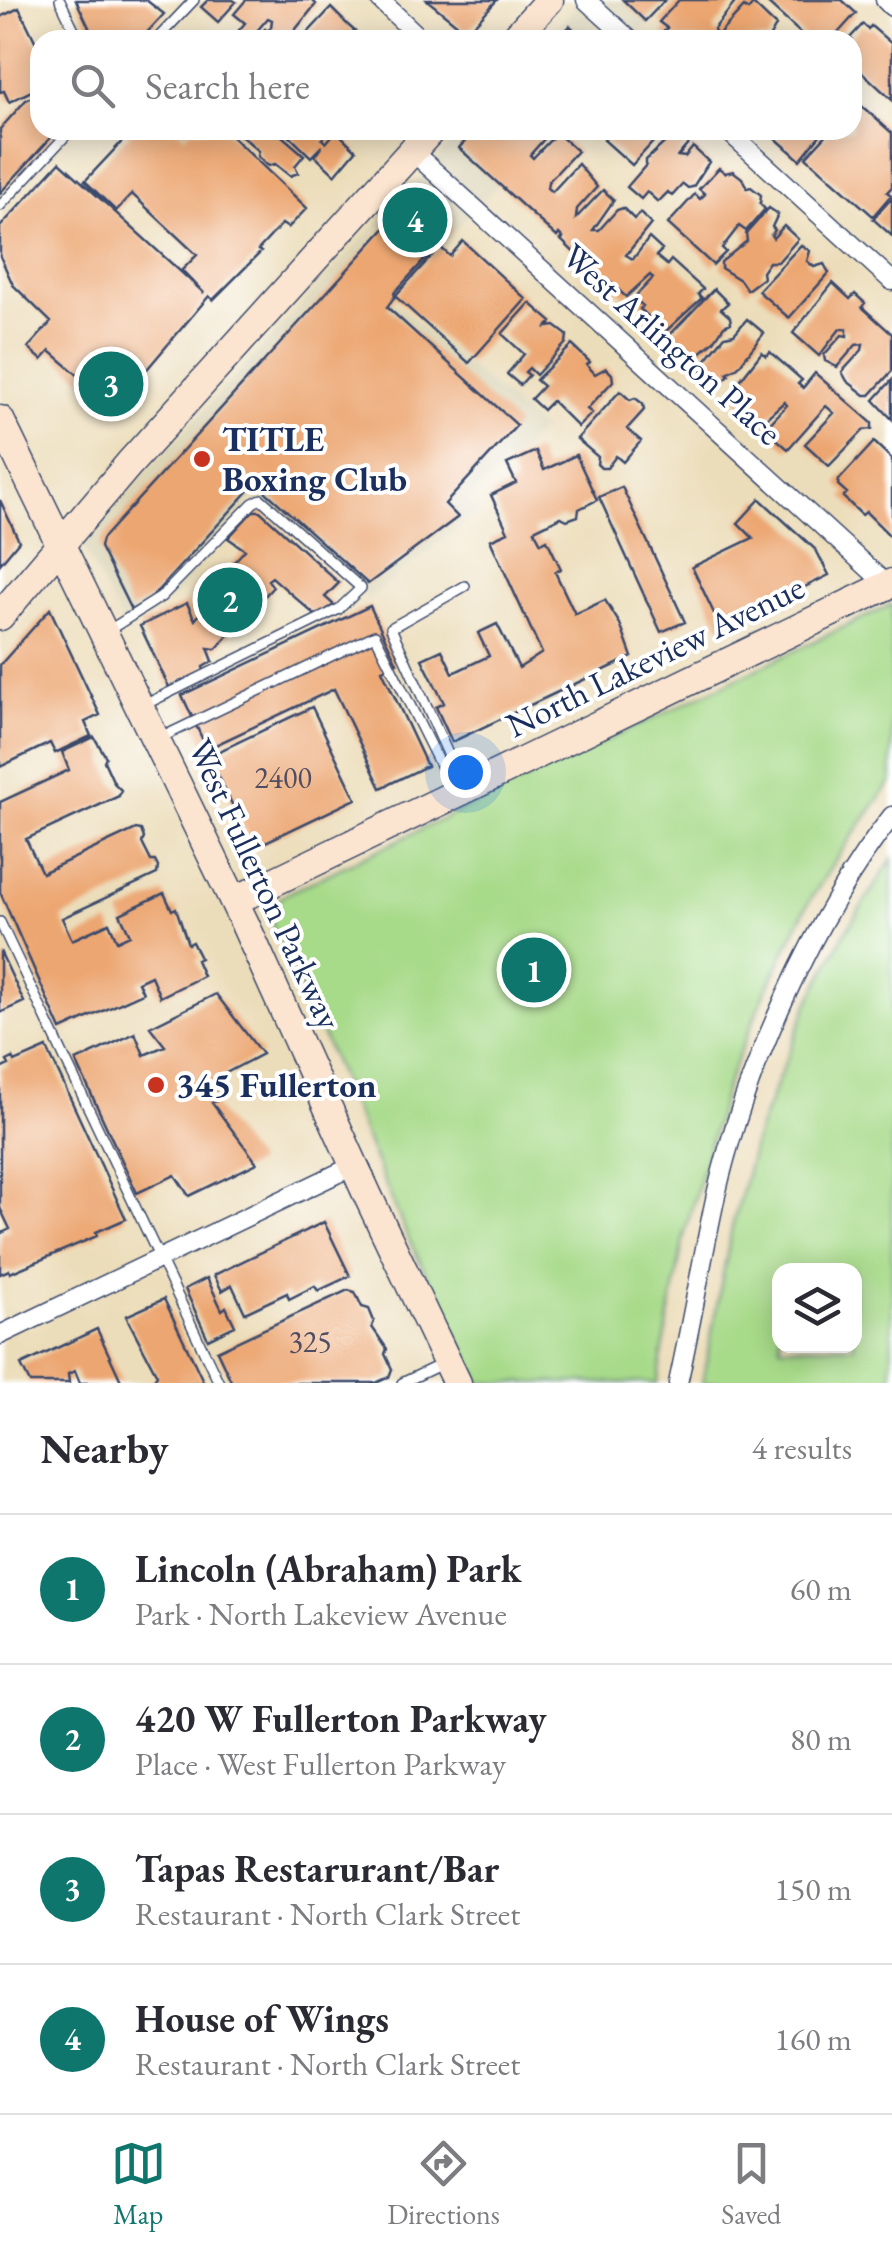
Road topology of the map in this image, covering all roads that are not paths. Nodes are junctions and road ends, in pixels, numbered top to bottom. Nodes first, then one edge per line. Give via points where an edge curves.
1 (60, 0) edge
2 (194, 0) edge
3 (380, 0) edge
4 (549, 0) edge
5 (586, 0) edge
6 (884, 0) edge
7 (892, 7) edge
8 (74, 30) edge
9 (166, 30) edge
10 (412, 30) edge
11 (522, 30) edge
12 (619, 30) edge
13 (62, 140) edge
14 (422, 140) edge
15 (739, 140) edge
16 (0, 206) edge
17 (892, 281) edge
18 (0, 420) edge
19 (59, 546) junction
20 (890, 584) edge
21 (466, 586) dead end
22 (0, 616) edge
23 (104, 634) junction
24 (139, 707) junction
25 (155, 740) junction
26 (460, 792) junction
27 (892, 816) edge
28 (234, 900) junction
29 (0, 922) edge
30 (355, 1165) junction
31 (160, 1258) junction
32 (0, 1334) edge
33 (452, 1372) edge
34 (219, 1383) edge
35 (402, 1383) edge
36 (678, 1383) edge

1 - 8 lane
2 - 9 lane
3 - 10 street
4 - 11 main road
5 - 12 street
6 - 7 street
13 - 16 lane
14 - 19 main road
14 - 20 street, West Arlington Place
15 - 17 street
18 - 19 main road, West Fullerton Parkway
19 - 22 main road
19 - 23 main road, West Fullerton Parkway
20 - 26 main road, North Lakeview Avenue
21 - 26 lane via 391,628
23 - 24 main road, West Fullerton Parkway
23 - 24 lane via 161,597 261,500 361,588 339,609
24 - 25 main road, West Fullerton Parkway
25 - 26 lane via 376,636
25 - 28 main road, West Fullerton Parkway
26 - 28 main road, North Lakeview Avenue
27 - 36 street via 794,978 747,1090 716,1194
28 - 30 main road, West Fullerton Parkway
29 - 31 lane
30 - 31 street
30 - 33 main road, West Fullerton Parkway
31 - 32 street
31 - 34 lane
33 - 35 lane

